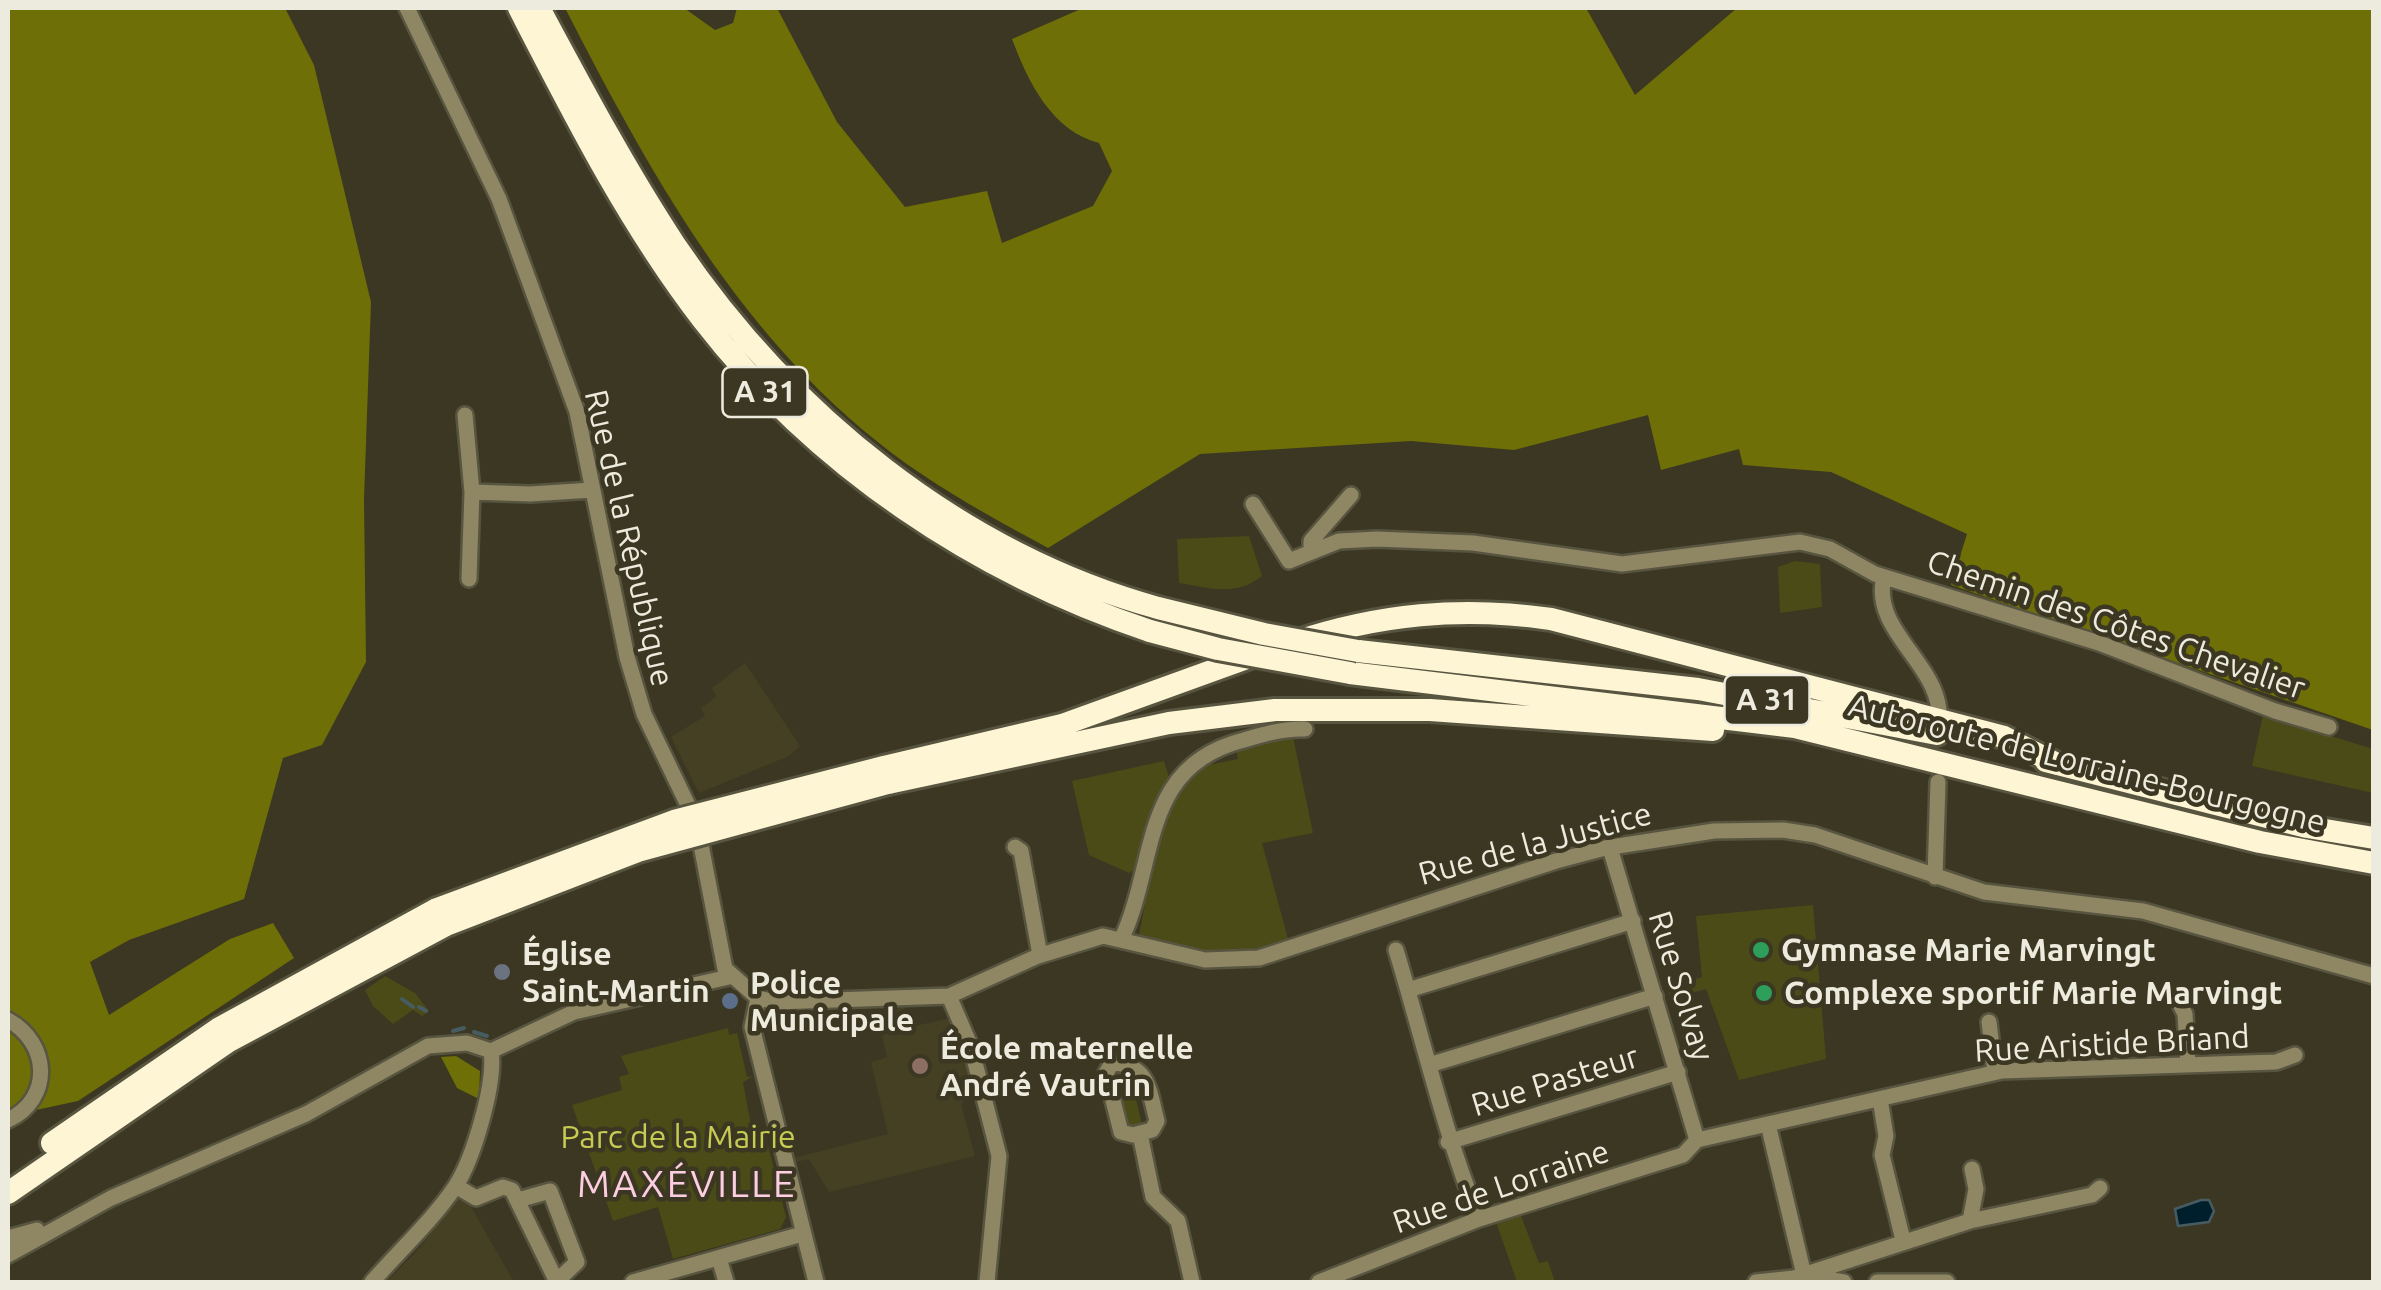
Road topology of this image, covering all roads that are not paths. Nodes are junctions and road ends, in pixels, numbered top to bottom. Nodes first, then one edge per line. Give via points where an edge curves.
1 (407, 8) edge
2 (519, 8) edge
3 (539, 8) edge
4 (464, 415) dead end
5 (592, 490) junction
6 (472, 492) junction
7 (1351, 495) dead end
8 (1253, 504) dead end
9 (1312, 551) junction
10 (1884, 577) junction
11 (469, 579) dead end
12 (1154, 619) junction
13 (1354, 662) junction
14 (1939, 710) dead end
15 (2329, 727) dead end
16 (1305, 729) dead end
17 (1866, 742) junction
18 (2057, 764) junction
19 (886, 775) junction
20 (1938, 782) dead end
21 (2374, 838) edge
22 (1015, 848) dead end
23 (1610, 848) junction
24 (2374, 863) edge
25 (1935, 877) junction
26 (441, 917) junction
27 (1632, 921) junction
28 (1121, 940) junction
29 (1396, 950) dead end
30 (1040, 955) junction
31 (729, 976) junction
32 (2374, 976) edge
33 (1408, 990) junction
34 (950, 996) junction
35 (1655, 996) junction
36 (758, 998) junction
37 (2180, 1004) dead end
38 (8, 1020) edge
39 (1989, 1022) dead end
40 (491, 1051) junction
41 (2295, 1055) dead end
42 (1429, 1065) junction
43 (2188, 1065) junction
44 (1678, 1072) junction
45 (1994, 1072) junction
46 (1880, 1099) junction
47 (8, 1120) edge
48 (1768, 1124) junction
49 (1140, 1134) junction
50 (1697, 1140) junction
51 (1448, 1142) junction
52 (1972, 1169) dead end
53 (8, 1176) edge
54 (456, 1186) junction
55 (2100, 1188) dead end
56 (8, 1193) edge
57 (518, 1200) junction
58 (1479, 1219) junction
59 (69, 1220) junction
60 (1970, 1221) junction
61 (802, 1234) junction
62 (8, 1238) edge
63 (1903, 1240) junction
64 (8, 1255) edge
65 (719, 1258) junction
66 (1804, 1275) junction
67 (372, 1282) edge
68 (557, 1282) edge
69 (639, 1282) edge
70 (726, 1282) edge
71 (816, 1282) edge
72 (987, 1282) edge
73 (1192, 1282) edge
74 (1319, 1282) edge
75 (1756, 1282) edge
76 (1844, 1282) edge
77 (1877, 1282) edge
78 (1947, 1282) edge

1 - 5 street, Rue de la République via 529,274 577,412
2 - 12 highway, Autoroute de Lorraine-Bourgogne / A 31 via 648,240 721,343 780,406 885,496 963,546 1037,587
3 - 12 highway, Autoroute de Lorraine-Bourgogne / A 31 via 675,244 797,393 879,464 963,522
4 - 6 street
5 - 6 street
5 - 31 street, Rue de la République via 627,657 644,714 697,824
6 - 11 street
7 - 9 street via 1311,540
8 - 9 street via 1284,558
9 - 10 street, Chemin des Côtes Chevalier via 1339,541 1439,540 1622,564 1790,541 1830,549
10 - 14 street via 1888,616 1932,679
10 - 15 street, Chemin des Côtes Chevalier via 2099,643
12 - 13 highway, Autoroute de Lorraine-Bourgogne / A 31, bridge via 1236,653
13 - 17 highway, Autoroute de Lorraine-Bourgogne / A 31
13 - 18 highway, Autoroute de Lorraine-Bourgogne / A 31 via 1780,702
16 - 28 street via 1223,745 1184,771 1156,820
17 - 19 highway via 1430,710 1302,709 1169,723
17 - 24 highway, Autoroute de Lorraine-Bourgogne / A 31 via 2175,822
18 - 19 highway via 2004,737 1576,624 1448,611 1340,626 1062,725
18 - 21 highway, Autoroute de Lorraine-Bourgogne / A 31
19 - 26 highway, bridge
20 - 25 street
22 - 30 street
23 - 25 street, Rue de la Justice via 1692,832 1783,830
23 - 27 street, Rue Solvay
23 - 28 street, Rue de la Justice via 1414,904 1259,958 1205,960
25 - 32 street, Rue de la Justice via 2002,896 2143,911
26 - 53 highway via 218,1029
26 - 56 highway via 230,1041
27 - 33 street
27 - 35 street, Rue Solvay
28 - 30 street, Rue de la Justice via 1103,936
29 - 33 street
30 - 34 street, Rue de la Justice
31 - 36 street
31 - 40 street via 574,1012
33 - 42 street
34 - 36 street
34 - 72 street via 971,1047 1000,1162
35 - 42 street
35 - 44 street, Rue Solvay
36 - 61 street via 752,1027
37 - 43 street
38 - 47 street via 32,1039 41,1068 33,1100
39 - 45 street
40 - 54 street via 485,1100
40 - 59 street via 467,1043 428,1046 296,1119
41 - 43 street, Rue Aristide Briand via 2276,1062
42 - 51 street
43 - 45 street, Rue Aristide Briand
44 - 50 street, Rue Solvay
44 - 51 street, Rue Pasteur
45 - 46 street, Rue Aristide Briand
46 - 48 street, Rue Aristide Briand
46 - 63 street via 1882,1155
48 - 50 street, Rue Aristide Briand
48 - 66 street
49 - 49 street via 1157,1121 1145,1076 1112,1063 1106,1073 1119,1128
49 - 73 street via 1153,1197 1178,1221
50 - 58 street, Rue de Lorraine via 1683,1155
51 - 58 street
52 - 60 street
54 - 57 street via 482,1198 508,1188
54 - 67 street
55 - 60 street
57 - 68 street
57 - 68 street via 550,1191 578,1262
58 - 74 street, Rue de Lorraine
59 - 62 street
59 - 64 street
60 - 63 street
61 - 65 street
61 - 71 street
63 - 66 street
65 - 69 street
65 - 70 street
66 - 75 street
66 - 76 street
77 - 78 street

